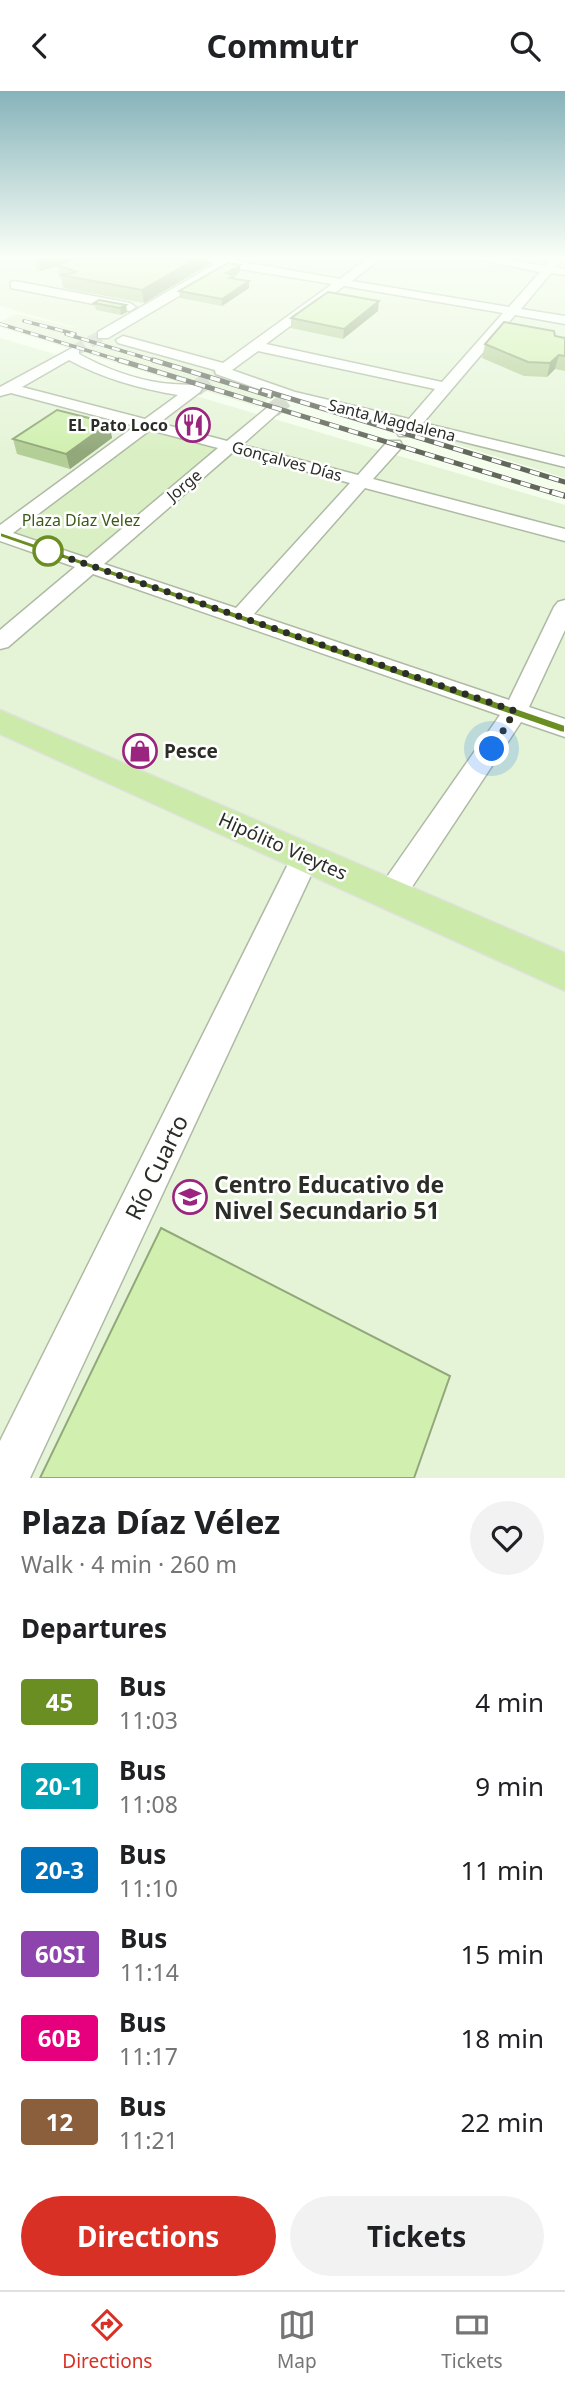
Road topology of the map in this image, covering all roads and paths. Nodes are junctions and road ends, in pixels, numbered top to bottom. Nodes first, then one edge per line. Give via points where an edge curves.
1 (126, 322) edge
2 (290, 322) edge
3 (505, 322) edge
4 (103, 335) tunnel mouth
5 (123, 340) dead end
6 (256, 346) junction
7 (330, 362) junction
8 (223, 370) junction
9 (447, 387) junction
10 (297, 389) junction
11 (5, 391) edge
12 (273, 410) tunnel mouth
13 (147, 424) junction
14 (404, 435) junction
15 (230, 446) junction
16 (565, 462) edge
17 (361, 480) junction
18 (0, 534) edge
19 (565, 535) edge
20 (91, 565) junction
21 (565, 607) edge
22 (240, 617) junction
23 (0, 642) edge
24 (515, 711) junction
25 (0, 720) edge
26 (565, 728) edge
27 (306, 856) junction
28 (393, 893) junction
29 (565, 972) edge
30 (6, 1478) edge

1 - 4 street
2 - 6 street
3 - 9 street
5 - 8 street, Santa Magdalena
6 - 7 street
6 - 8 street
7 - 9 street
7 - 10 street
8 - 10 street, Santa Magdalena
9 - 14 street
10 - 14 street, Santa Magdalena
11 - 13 street, Gonçalves Días
11 - 13 street via 71,352 96,369 156,387 192,391
12 - 15 street, Jorge
13 - 15 street, Gonçalves Días
13 - 18 street
14 - 16 street, Santa Magdalena
14 - 17 street
15 - 17 street, Gonçalves Días
15 - 20 street, Jorge
17 - 19 street, Gonçalves Días
17 - 22 street
18 - 20 street
20 - 22 street
20 - 23 street, Jorge
21 - 24 street
22 - 24 street
24 - 26 street
24 - 28 street
25 - 27 main road, Hipólito Vieytes
27 - 28 main road, Hipólito Vieytes
27 - 30 street, Río Cuarto
28 - 29 main road, Hipólito Vieytes

